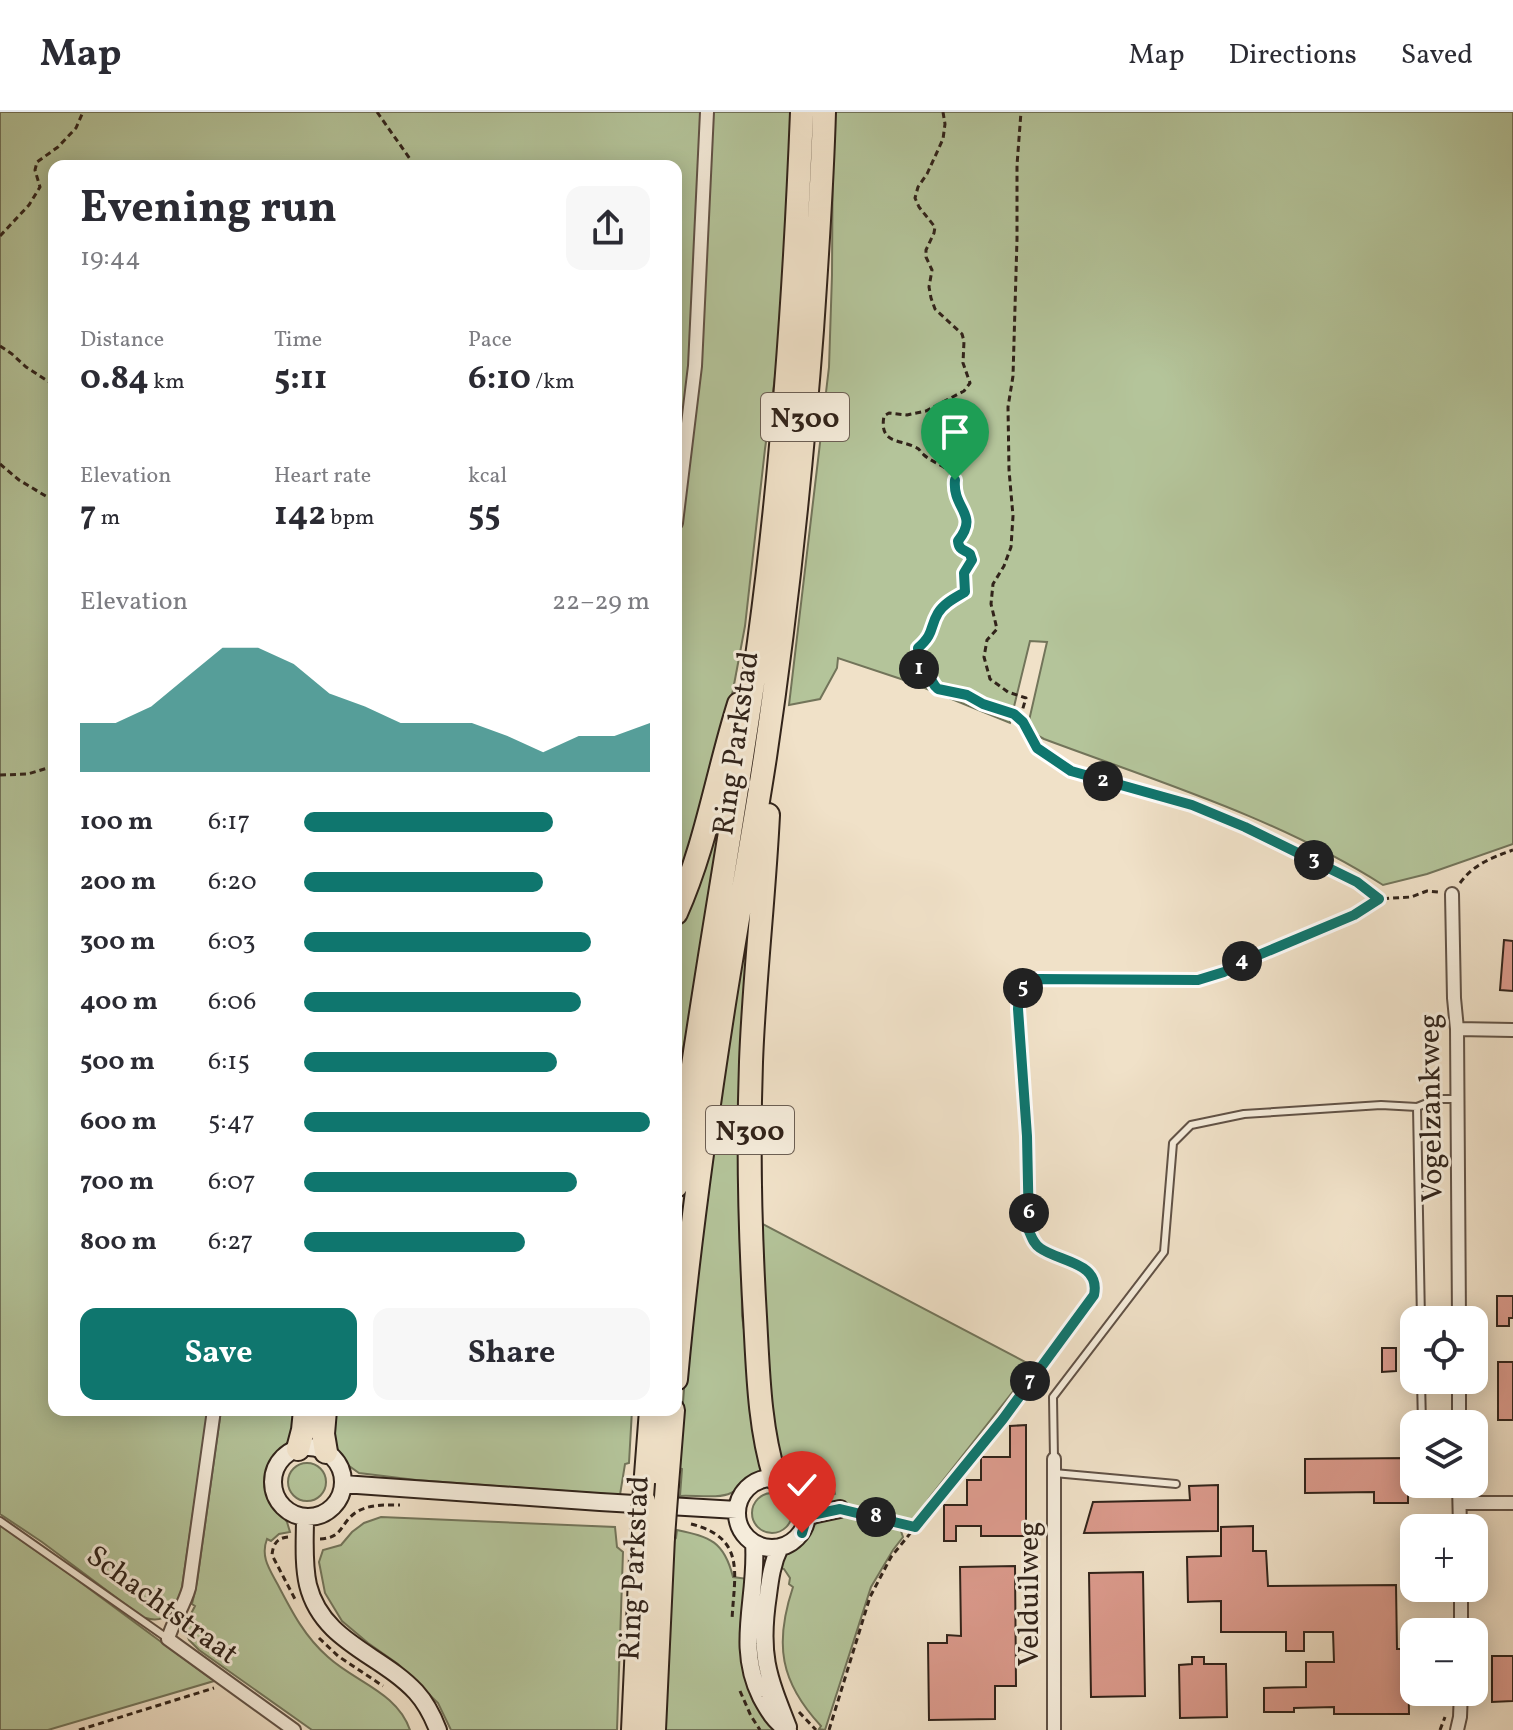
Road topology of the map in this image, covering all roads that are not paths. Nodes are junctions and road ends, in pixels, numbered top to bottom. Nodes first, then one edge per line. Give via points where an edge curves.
1 (707, 112) edge
2 (802, 112) edge
3 (824, 112) edge
4 (682, 473) edge
5 (760, 639) junction
6 (773, 698) junction
7 (1452, 894) dead end
8 (682, 897) edge
9 (1457, 1029) junction
10 (1513, 1030) edge
11 (1457, 1099) junction
12 (1417, 1107) junction
13 (682, 1144) edge
14 (1421, 1306) edge
15 (1459, 1306) edge
16 (682, 1321) edge
17 (213, 1416) edge
18 (304, 1416) edge
19 (324, 1416) edge
20 (644, 1416) edge
21 (651, 1416) edge
22 (672, 1416) edge
23 (298, 1449) junction
24 (326, 1452) junction
25 (1054, 1466) junction
26 (775, 1478) junction
27 (657, 1483) junction
28 (343, 1484) junction
29 (1176, 1484) dead end
30 (1460, 1498) edge
31 (1460, 1503) junction
32 (1513, 1503) edge
33 (840, 1509) road end
34 (737, 1510) junction
35 (1460, 1514) edge
36 (807, 1516) junction
37 (305, 1517) junction
38 (0, 1521) edge
39 (652, 1537) junction
40 (754, 1543) junction
41 (780, 1547) junction
42 (168, 1639) junction
43 (1460, 1706) edge
44 (294, 1730) edge
45 (438, 1730) edge
46 (633, 1730) edge
47 (654, 1730) edge
48 (789, 1730) edge
49 (1054, 1730) edge
50 (1457, 1730) edge

1 - 4 street via 695,366
2 - 5 highway, Ring Parkstad / N300 via 789,351
3 - 6 highway, Ring Parkstad / N300 via 806,415
5 - 8 highway, N300
5 - 13 highway, Ring Parkstad / N300
6 - 16 highway, Ring Parkstad / N300 via 707,1120
6 - 26 highway, N300 via 750,1126 757,1350 766,1443
7 - 9 street, Vogelzankweg
9 - 10 street
9 - 11 street, Vogelzankweg
11 - 12 lane
11 - 15 street, Vogelzankweg
12 - 14 lane
12 - 25 lane via 1244,1114 1191,1125 1173,1143 1164,1252 1053,1397
17 - 42 street via 189,1588
18 - 23 highway
19 - 24 highway
20 - 27 highway
21 - 27 highway, Ring Parkstad
22 - 27 highway, Ring Parkstad
23 - 24 street
23 - 37 street via 278,1463 274,1490 282,1505
24 - 28 street via 337,1462
25 - 29 lane
25 - 49 street, Velduilweg
26 - 34 street via 748,1488
26 - 36 street via 800,1492
27 - 39 highway, Ring Parkstad, bridge
28 - 34 street
28 - 37 street via 331,1508
30 - 31 street
31 - 32 street
31 - 35 street
33 - 36 street
34 - 40 street via 739,1525
36 - 41 street via 802,1533
37 - 45 street via 308,1585 326,1621 416,1692
38 - 42 lane, Schachtstraat
39 - 46 highway, Ring Parkstad
39 - 47 highway, Ring Parkstad
40 - 41 street
40 - 48 street via 750,1662 769,1711
41 - 48 street via 772,1568 763,1646
42 - 44 street, Schachtstraat
43 - 50 street

